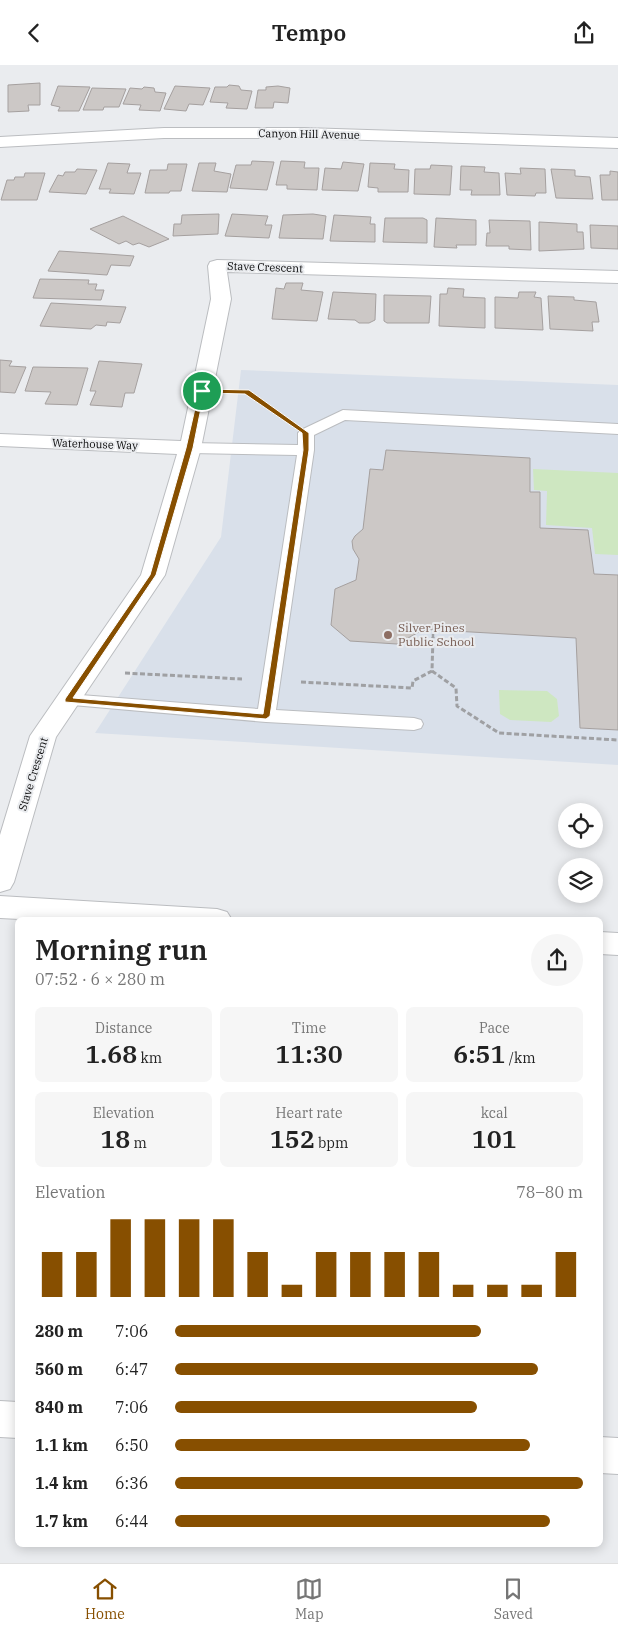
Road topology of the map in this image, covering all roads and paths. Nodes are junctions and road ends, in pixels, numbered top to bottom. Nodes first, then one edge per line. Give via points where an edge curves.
1 (0, 142) edge
2 (618, 143) edge
3 (618, 277) edge
4 (202, 391) junction
5 (618, 429) edge
6 (306, 433) junction
7 (0, 440) edge
8 (190, 448) junction
9 (306, 450) junction
10 (432, 671) dead end
11 (68, 700) junction
12 (266, 716) junction
13 (414, 724) dead end
14 (618, 740) edge
15 (0, 882) edge
16 (0, 907) edge
17 (167, 917) edge
18 (603, 943) edge
19 (618, 944) edge
20 (0, 1419) edge
21 (15, 1419) edge
22 (603, 1455) edge
23 (618, 1456) edge

1 - 2 street, Canyon Hill Avenue via 164,133 304,133
3 - 4 street, Stave Crescent via 217,266 221,299
4 - 6 path via 246,392
4 - 8 street, Stave Crescent
5 - 6 lane via 343,415
6 - 9 lane
7 - 8 street, Waterhouse Way
8 - 9 lane
8 - 11 street, Stave Crescent via 153,575
9 - 12 lane
10 - 14 path via 456,687 457,706 499,733
11 - 12 lane
11 - 15 street, Stave Crescent via 43,736
12 - 13 lane
16 - 17 street
18 - 19 street
20 - 21 street
22 - 23 street

